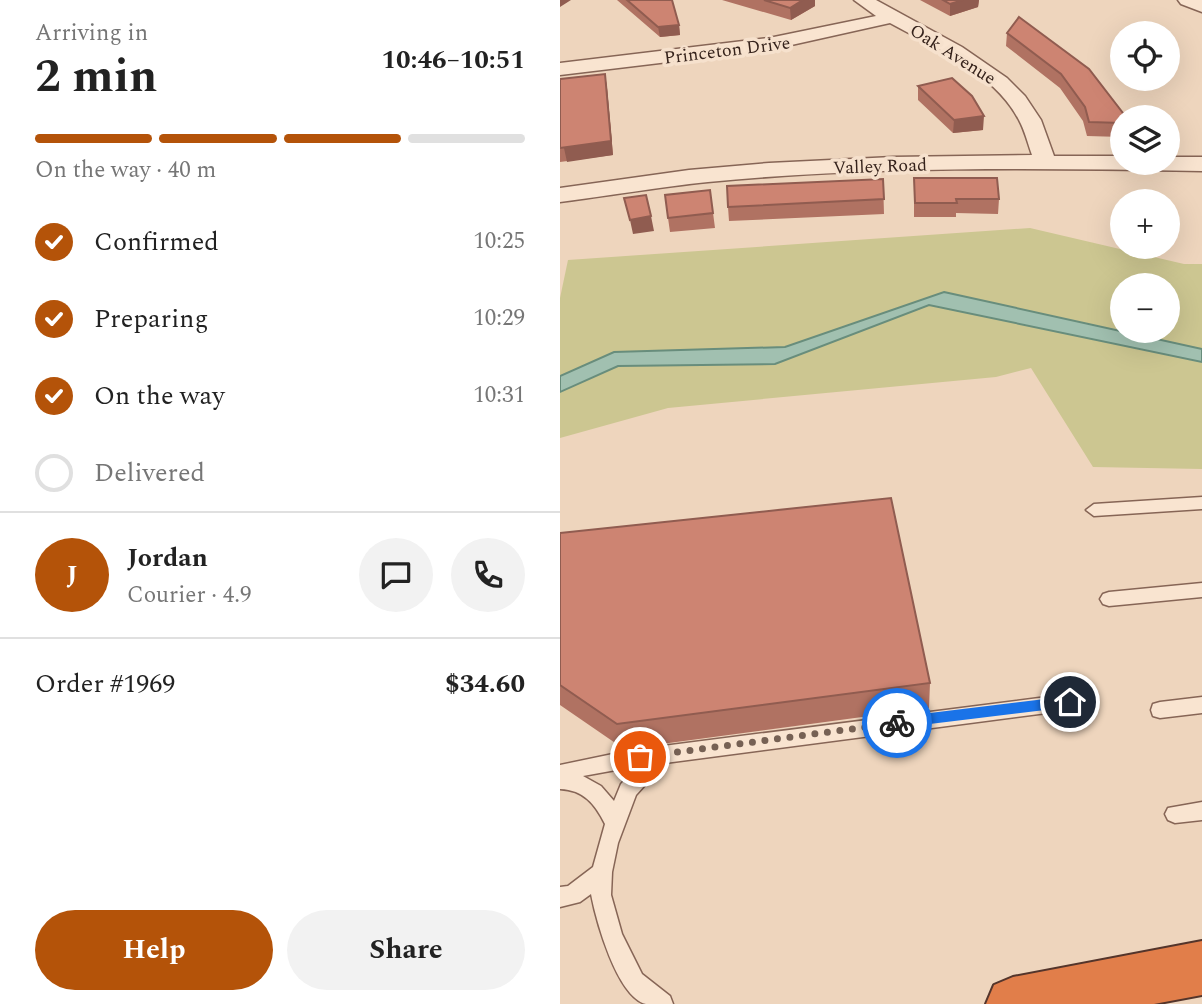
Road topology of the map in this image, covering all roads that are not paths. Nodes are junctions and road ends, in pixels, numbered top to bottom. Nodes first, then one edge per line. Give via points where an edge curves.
1 (863, 0) edge
2 (1187, 0) edge
3 (1202, 6) edge
4 (892, 17) junction
5 (560, 69) edge
6 (1045, 161) junction
7 (1202, 164) edge
8 (560, 195) edge
9 (1202, 503) edge
10 (1094, 510) dead end
11 (1202, 590) edge
12 (1109, 599) dead end
13 (1070, 702) dead end
14 (1202, 705) edge
15 (1160, 710) dead end
16 (659, 756) junction
17 (560, 774) edge
18 (560, 780) edge
19 (1202, 811) edge
20 (1175, 814) dead end
21 (615, 823) junction
22 (602, 872) junction
23 (560, 897) edge
24 (1202, 968) edge
25 (662, 1004) edge
26 (1013, 1004) edge

1 - 4 street, Oak Avenue
2 - 3 street
4 - 5 street, Princeton Drive via 776,46
4 - 6 street, Oak Avenue via 977,66 1005,88 1030,120
6 - 7 street, Valley Road
6 - 8 street, Valley Road via 761,171
9 - 10 lane
11 - 12 lane
13 - 16 lane
14 - 15 lane
16 - 17 lane via 620,758
16 - 21 lane via 628,790
18 - 21 lane via 577,780 597,794
19 - 20 lane
21 - 22 lane
22 - 23 lane via 573,895
22 - 25 lane via 601,895 612,936 634,982
24 - 26 highway

